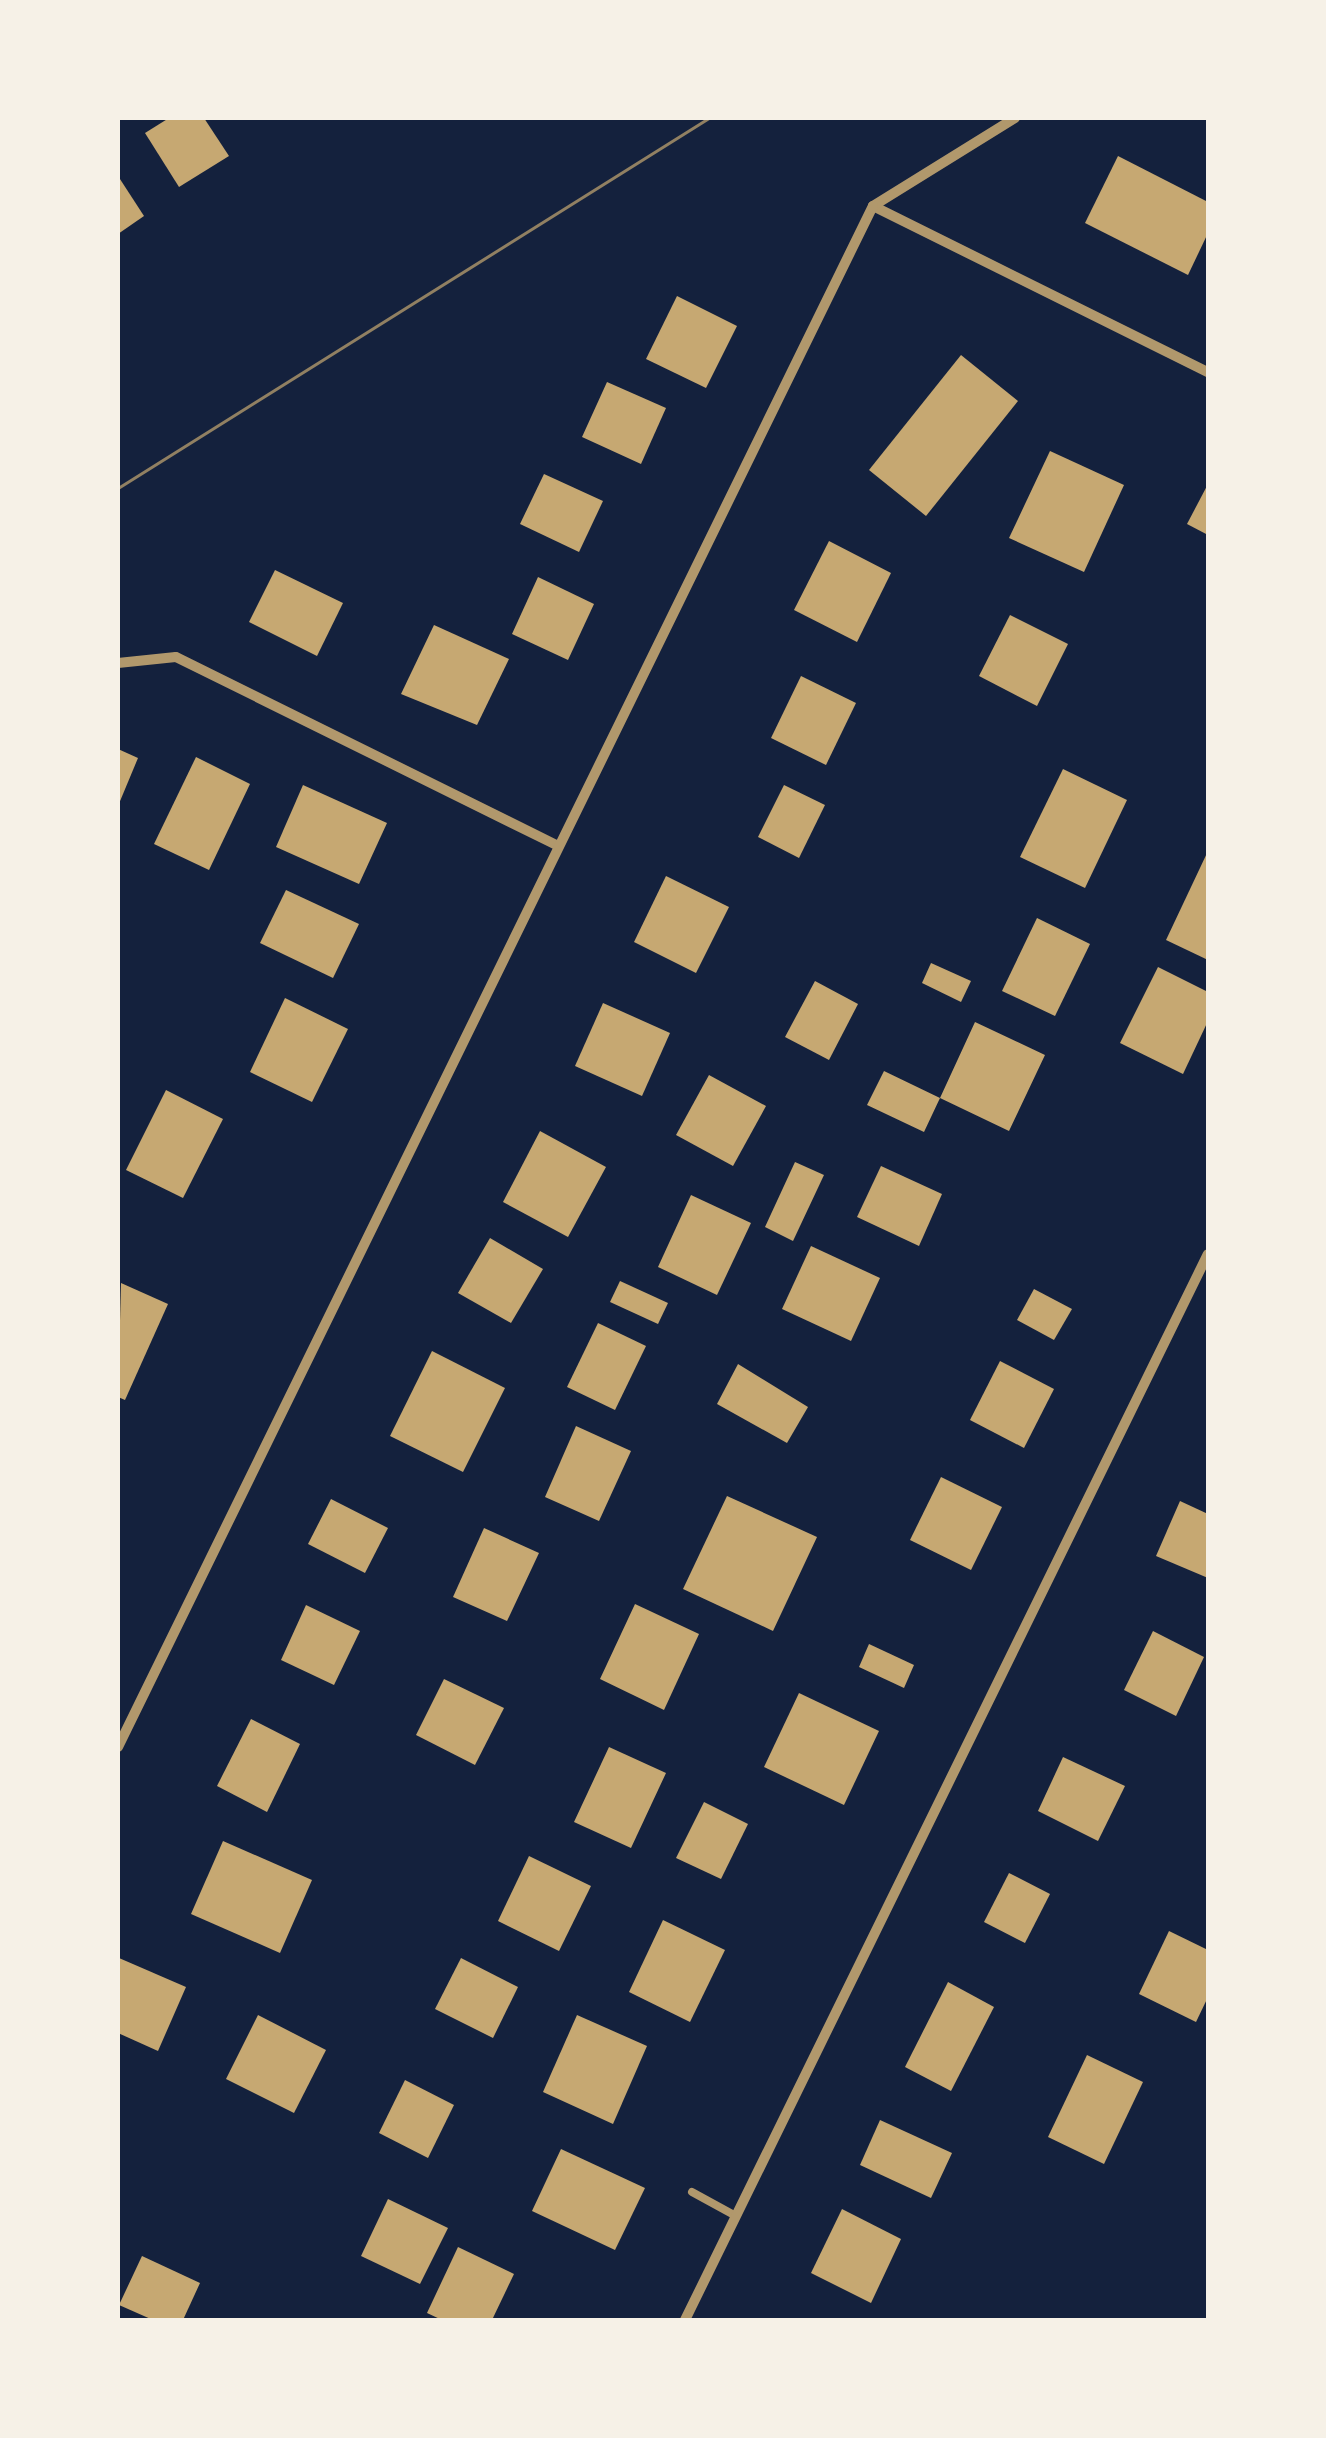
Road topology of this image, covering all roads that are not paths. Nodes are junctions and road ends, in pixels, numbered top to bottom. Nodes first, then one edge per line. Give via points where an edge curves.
1 (1015, 118) edge
2 (873, 206) junction
3 (1208, 372) edge
4 (118, 663) edge
5 (556, 845) junction
6 (1208, 1254) edge
7 (118, 1748) edge
8 (692, 2192) dead end
9 (736, 2216) junction
10 (685, 2320) edge

1 - 2 street
2 - 3 street
2 - 5 street
4 - 5 street via 176,657
5 - 7 street
6 - 9 street
8 - 9 lane
9 - 10 street

